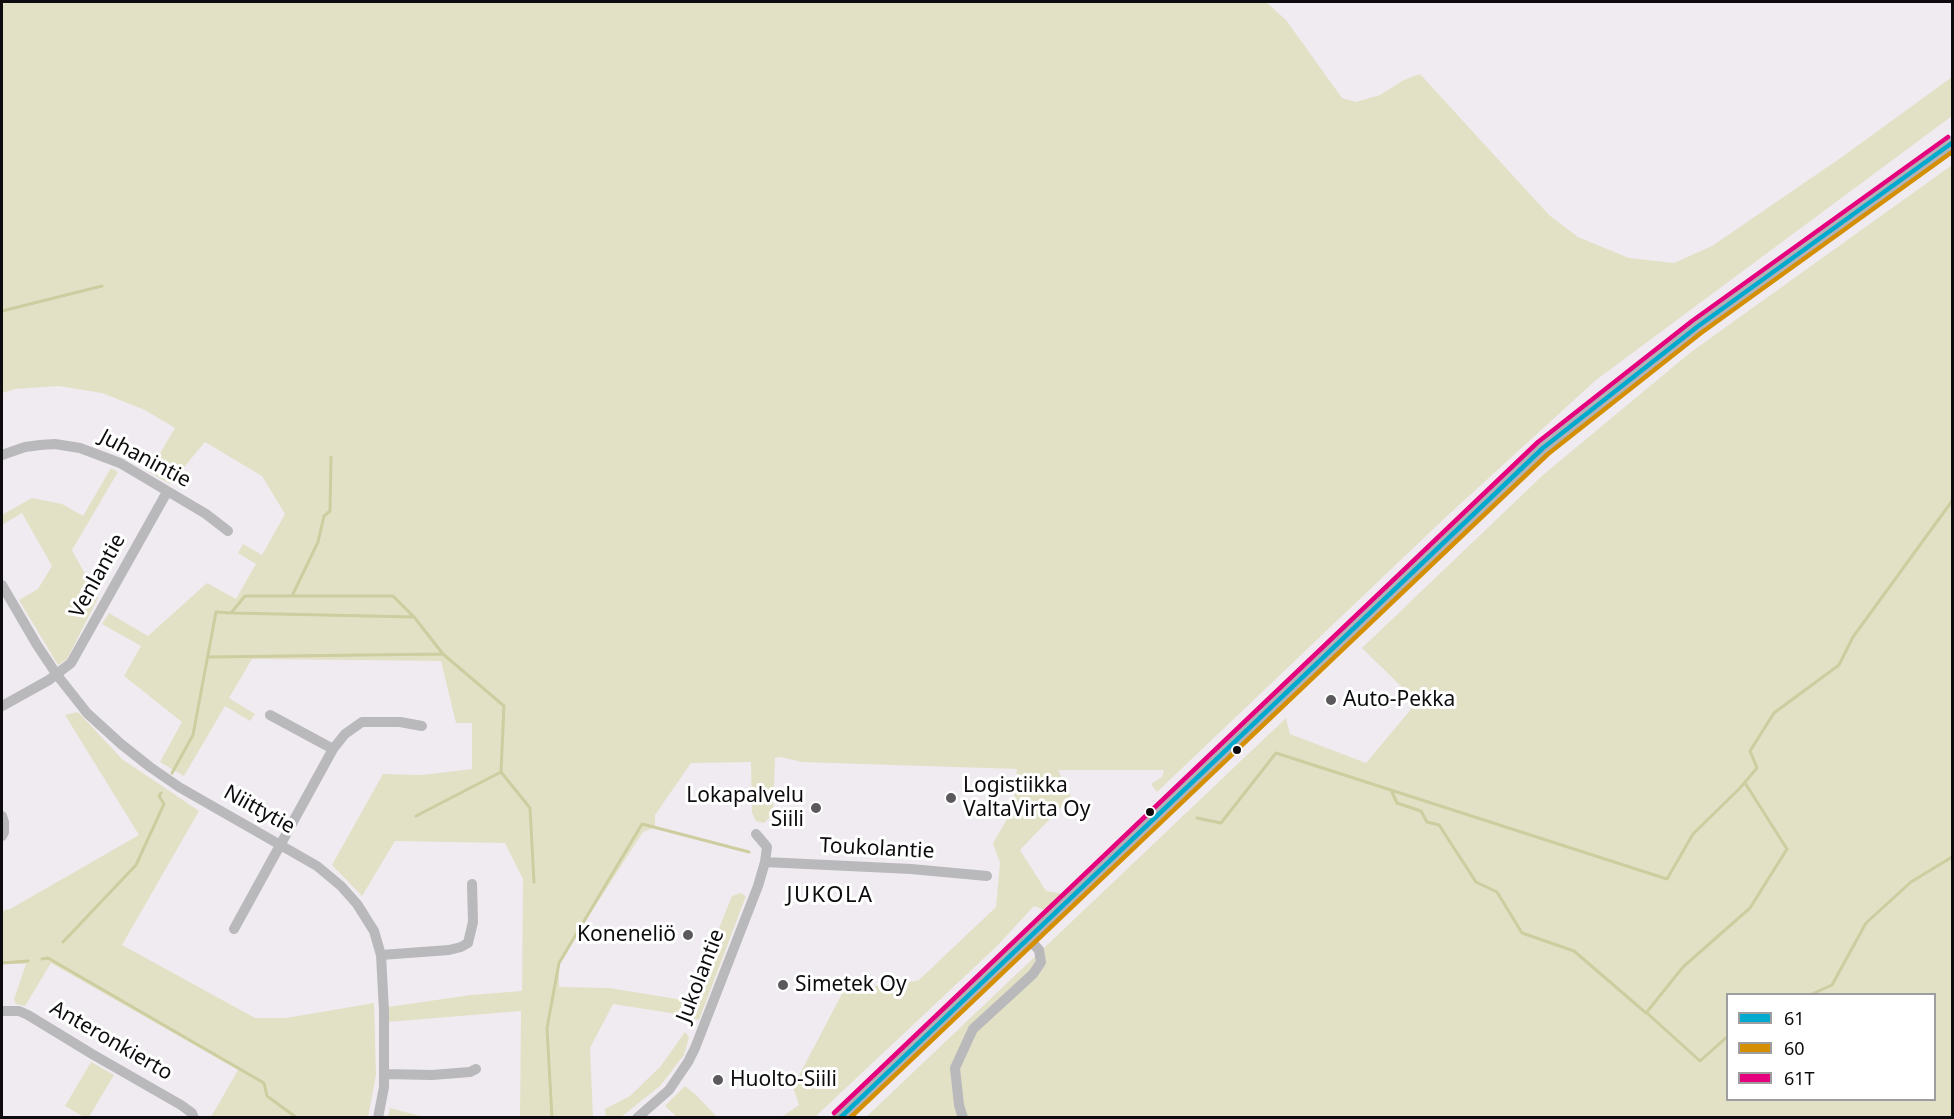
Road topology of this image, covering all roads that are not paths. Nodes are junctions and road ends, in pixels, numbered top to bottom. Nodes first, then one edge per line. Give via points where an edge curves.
1 (1953, 143) edge
2 (2, 455) edge
3 (167, 492) junction
4 (228, 531) dead end
5 (2, 585) edge
6 (57, 675) junction
7 (2, 706) edge
8 (270, 715) dead end
9 (422, 726) dead end
10 (333, 749) junction
11 (2, 816) edge
12 (756, 834) dead end
13 (2, 836) edge
14 (280, 845) junction
15 (765, 862) junction
16 (987, 876) dead end
17 (472, 884) dead end
18 (234, 929) dead end
19 (1028, 937) junction
20 (381, 955) junction
21 (2, 1011) edge
22 (476, 1069) dead end
23 (384, 1074) junction
24 (194, 1118) edge
25 (378, 1118) edge
26 (637, 1118) edge
27 (839, 1118) edge
28 (963, 1118) edge

1 - 19 main road via 1697,327 1544,448
2 - 3 street, Juhanintie via 40,445 80,448 120,463
3 - 4 street, Juhanintie
3 - 6 street, Venlantie via 71,663
5 - 6 street, Niittytie
6 - 7 street, Venlantie
6 - 14 street, Niittytie via 87,712 150,767
8 - 10 street
9 - 10 street via 362,722
10 - 14 street
11 - 13 street
12 - 15 street via 767,847
14 - 18 street
14 - 20 street, Niittytie via 317,866 341,886 374,931
15 - 16 street, Toukolantie
15 - 26 street, Jukolantie via 688,1062 669,1090
17 - 20 street via 473,922 468,943 449,950
19 - 27 main road
19 - 28 street via 1039,950 1041,962 1034,974 973,1029 955,1068 958,1106
20 - 23 street, Niittytie
21 - 24 street, Anteronkierto via 28,1015 181,1105
22 - 23 street via 432,1075
23 - 25 street, Niittytie

